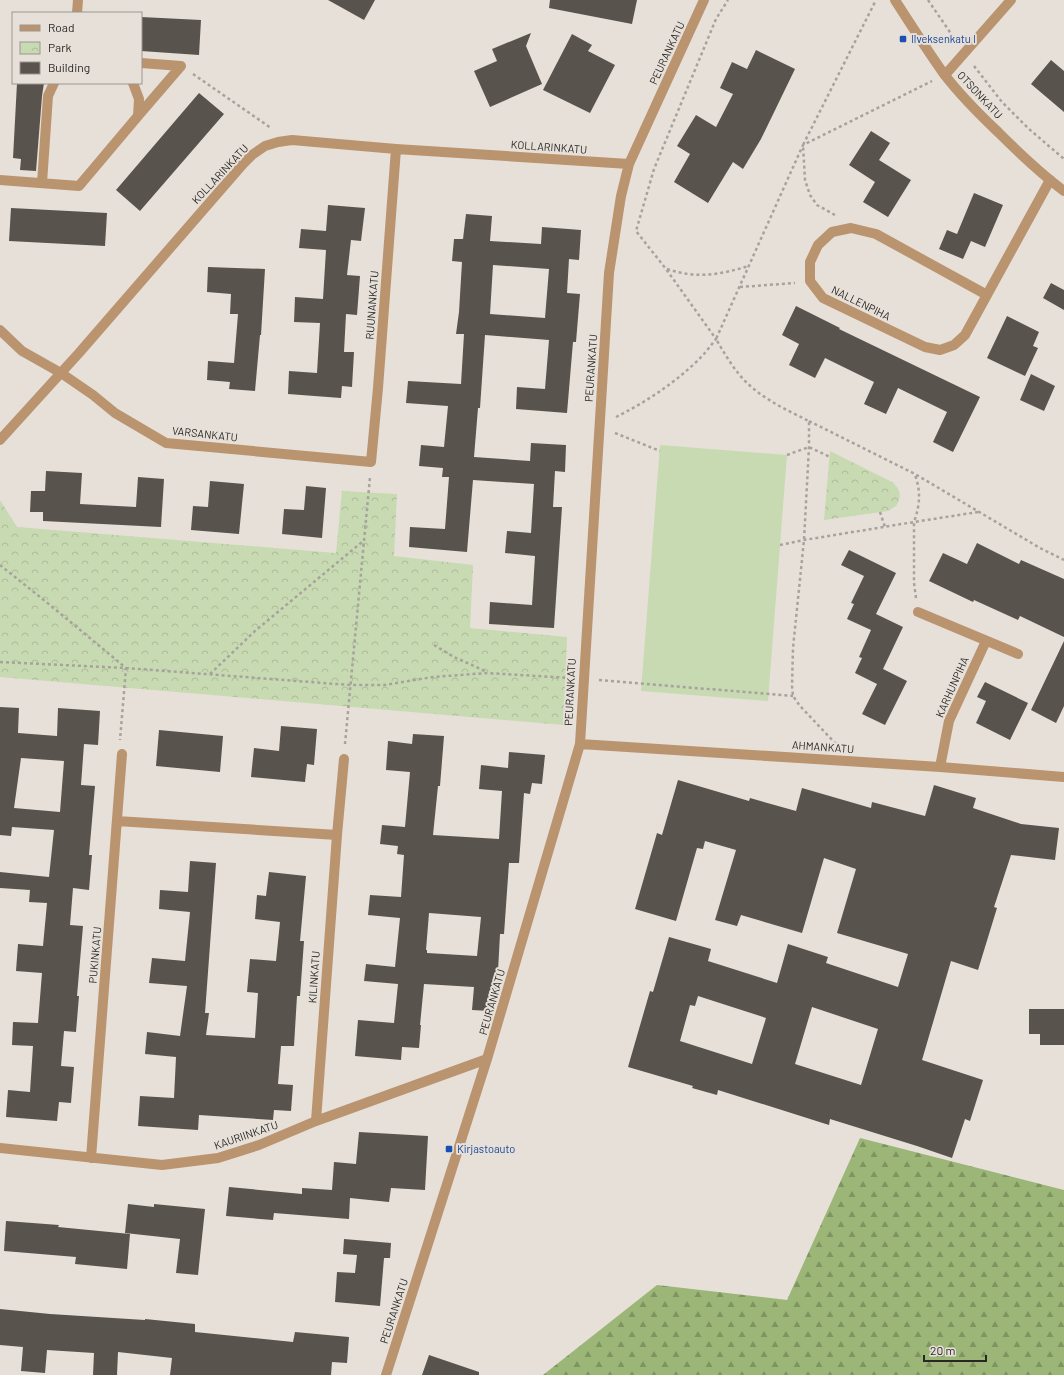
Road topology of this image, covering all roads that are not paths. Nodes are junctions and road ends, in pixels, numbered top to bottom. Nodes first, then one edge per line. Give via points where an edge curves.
1 (78, 0) edge
2 (704, 0) edge
3 (895, 0) edge
4 (1011, 0) edge
5 (77, 12) edge
6 (142, 63) edge
7 (945, 75) junction
8 (54, 84) edge
9 (133, 84) edge
10 (138, 116) junction
11 (396, 149) junction
12 (629, 164) junction
13 (0, 180) edge
14 (1050, 180) junction
15 (42, 183) junction
16 (1064, 191) edge
17 (987, 295) junction
18 (0, 330) edge
19 (61, 373) junction
20 (0, 440) edge
21 (371, 462) joint
22 (918, 612) road end
23 (986, 641) junction
24 (1018, 654) dead end
25 (580, 744) junction
26 (122, 754) road end
27 (344, 759) road end
28 (940, 767) junction
29 (1064, 777) edge
30 (117, 821) junction
31 (337, 835) junction
32 (487, 1059) junction
33 (316, 1121) junction
34 (0, 1148) edge
35 (91, 1158) junction
36 (386, 1375) edge

1 - 5 street
2 - 12 street, PEURANKATU
3 - 7 street, OTSONKATU
4 - 7 street
6 - 10 street via 181,66
7 - 14 street, OTSONKATU via 969,104
8 - 15 street via 48,96
9 - 10 street via 139,99
10 - 15 street via 79,186
11 - 12 street, KOLLARINKATU
11 - 19 street, KOLLARINKATU via 300,140 288,140 265,146 243,164
11 - 21 street, RUUNANKATU
12 - 25 street, PEURANKATU via 621,196 609,273
13 - 15 street
14 - 16 street, OTSONKATU
14 - 17 street, NALLENPIHA
17 - 17 street, NALLENPIHA via 965,336 954,345 940,350 925,346 823,298 810,281 810,262 818,245 832,232 851,228 876,234
18 - 19 street, VARSANKATU via 22,350
19 - 20 street, KOLLARINKATU
19 - 21 street, VARSANKATU via 93,394 115,413 166,443
22 - 23 street
23 - 24 street
23 - 28 street, KARHUNPIHA via 949,721
25 - 28 street, AHMANKATU
25 - 32 street, PEURANKATU
26 - 30 street, PUKINKATU
27 - 31 street, KILINKATU
28 - 29 street, AHMANKATU
30 - 31 street
30 - 35 street, PUKINKATU
31 - 33 street, KILINKATU
32 - 33 street, KAURIINKATU
32 - 36 street, PEURANKATU
33 - 35 street, KAURIINKATU via 259,1145 210,1160 162,1165
34 - 35 street, KAURIINKATU

